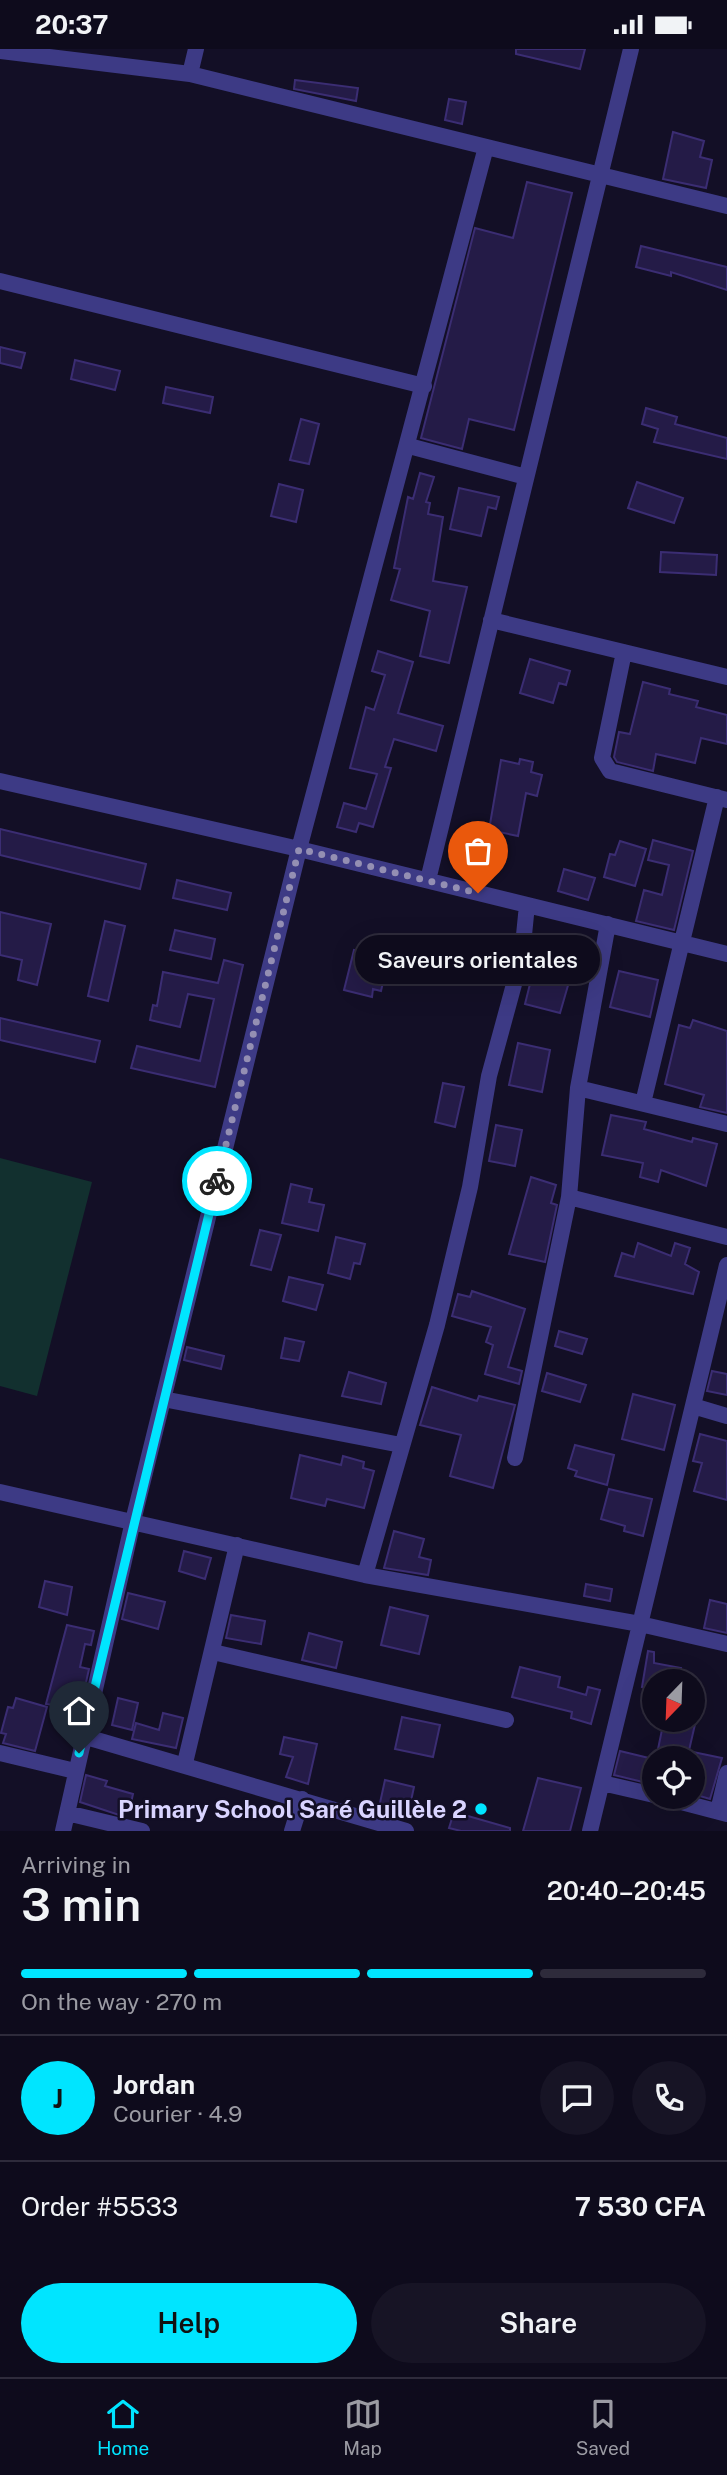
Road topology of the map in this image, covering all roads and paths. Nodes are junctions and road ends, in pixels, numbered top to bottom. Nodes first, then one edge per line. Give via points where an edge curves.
1 (196, 49) edge
2 (631, 49) edge
3 (0, 51) edge
4 (190, 74) junction
5 (486, 147) junction
6 (600, 175) junction
7 (727, 206) edge
8 (0, 281) edge
9 (424, 386) junction
10 (409, 446) junction
11 (526, 477) junction
12 (491, 620) junction
13 (624, 652) junction
14 (727, 677) edge
15 (0, 781) edge
16 (722, 799) edge
17 (299, 849) junction
18 (428, 880) junction
19 (527, 905) junction
20 (608, 924) junction
21 (682, 943) junction
22 (727, 954) edge
23 (578, 1088) junction
24 (643, 1103) junction
25 (727, 1124) edge
26 (569, 1197) junction
27 (727, 1237) edge
28 (727, 1265) edge
29 (163, 1399) junction
30 (693, 1406) junction
31 (727, 1416) edge
32 (401, 1445) junction
33 (515, 1458) dead end
34 (0, 1492) edge
35 (133, 1521) junction
36 (237, 1545) junction
37 (365, 1575) junction
38 (640, 1624) junction
39 (727, 1644) edge
40 (213, 1652) junction
41 (506, 1720) dead end
42 (83, 1736) junction
43 (0, 1753) edge
44 (185, 1763) junction
45 (75, 1771) junction
46 (727, 1773) edge
47 (602, 1783) junction
48 (642, 1792) edge
49 (302, 1799) junction
50 (705, 1808) edge
51 (723, 1812) edge
52 (67, 1813) junction
53 (63, 1831) edge
54 (142, 1831) edge
55 (292, 1831) edge
56 (406, 1831) edge
57 (590, 1831) edge

1 - 4 street
2 - 6 street
3 - 4 street
4 - 5 street
5 - 6 street
5 - 9 street
6 - 7 street
6 - 11 street
8 - 9 street
9 - 10 street
10 - 11 street
10 - 17 street
11 - 12 street
12 - 13 street
12 - 18 street
13 - 14 street
13 - 16 street via 602,758 605,765 610,771
15 - 17 street
16 - 21 street
17 - 18 street
17 - 29 street
18 - 19 street
19 - 20 street
19 - 32 street via 522,955 489,1076 470,1187 437,1325
20 - 21 street
20 - 23 street
21 - 22 street
21 - 24 street
23 - 24 street
23 - 26 street
24 - 25 street
26 - 27 street
26 - 33 street
28 - 30 street
29 - 32 street
29 - 35 street
30 - 31 street
30 - 38 street
32 - 37 street
34 - 35 street
35 - 36 street
35 - 42 street
36 - 37 street
36 - 40 street
37 - 38 street
38 - 39 street
38 - 47 street
40 - 41 street
40 - 44 street
42 - 44 street
42 - 45 street
43 - 45 street
44 - 49 street
45 - 52 street
46 - 51 street
47 - 48 street
47 - 57 street
49 - 55 street
49 - 56 street
50 - 51 street
52 - 53 street
52 - 54 street

